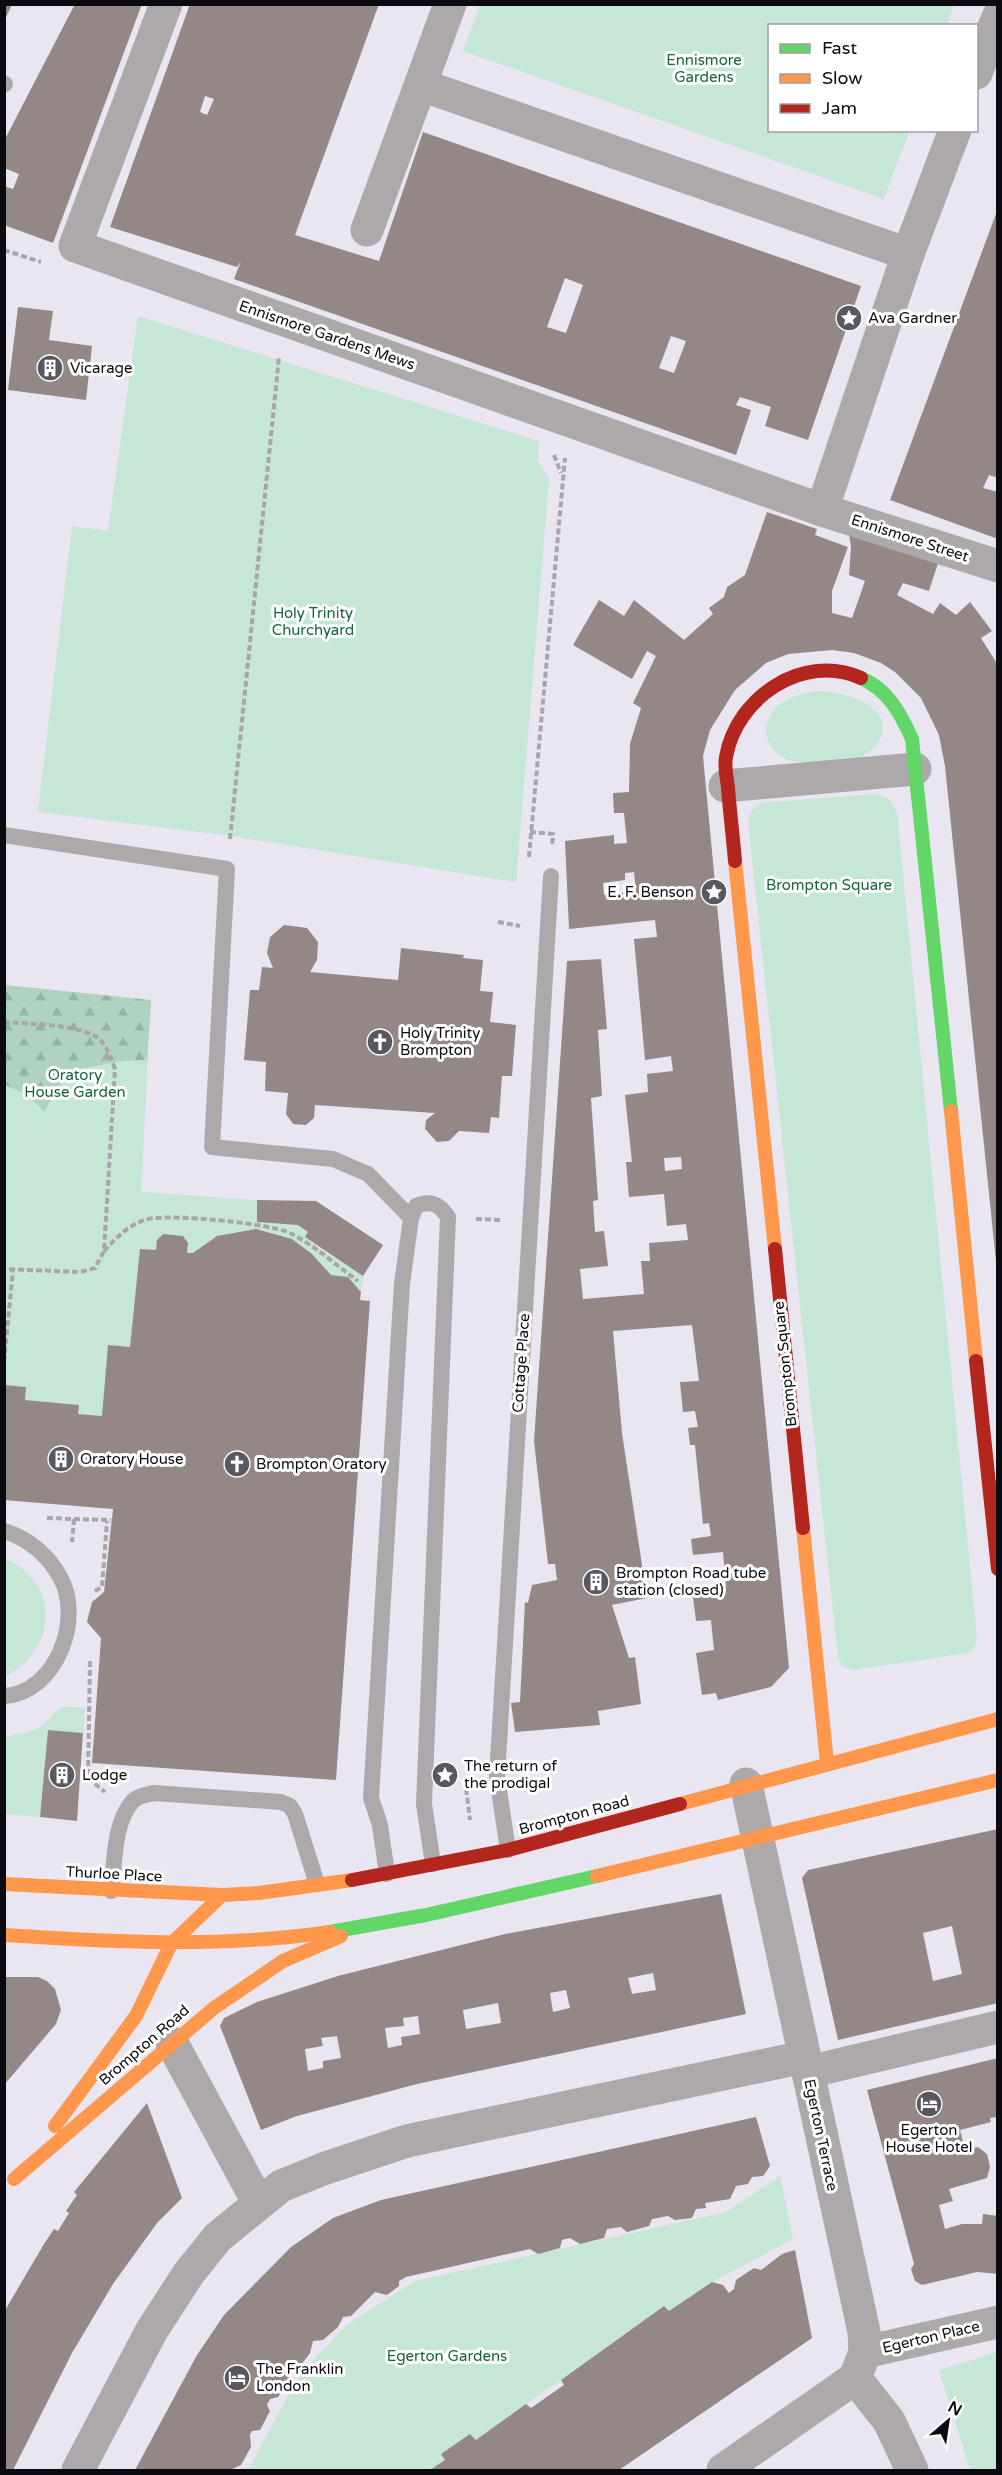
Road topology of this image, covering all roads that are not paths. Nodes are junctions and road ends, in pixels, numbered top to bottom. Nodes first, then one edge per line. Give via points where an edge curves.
1 (166, 4) edge
2 (450, 4) edge
3 (998, 17) edge
4 (978, 68) edge
5 (421, 85) junction
6 (954, 132) edge
7 (367, 230) dead end
8 (908, 255) junction
9 (822, 510) junction
10 (998, 566) edge
11 (915, 769) junction
12 (725, 786) junction
13 (4, 835) edge
14 (551, 876) dead end
15 (411, 1218) junction
16 (4, 1531) edge
17 (998, 1569) edge
18 (4, 1696) edge
19 (998, 1719) edge
20 (827, 1763) junction
21 (998, 1780) edge
22 (747, 1784) junction
23 (757, 1839) junction
24 (508, 1850) junction
25 (434, 1864) junction
26 (387, 1874) junction
27 (4, 1884) edge
28 (317, 1884) junction
29 (111, 1891) junction
30 (222, 1895) junction
31 (373, 1926) junction
32 (4, 1935) edge
33 (171, 1944) junction
34 (998, 2027) edge
35 (172, 2043) junction
36 (806, 2065) junction
37 (14, 2179) junction
38 (4, 2191) edge
39 (258, 2202) junction
40 (998, 2322) edge
41 (860, 2365) junction
42 (78, 2470) edge
43 (723, 2470) edge
44 (912, 2470) edge

1 - 9 street, Ennismore Gardens Mews via 75,246
2 - 5 street
3 - 4 street
5 - 7 street
5 - 8 street
6 - 8 street
8 - 9 street
9 - 10 street, Ennismore Street
11 - 12 street
11 - 12 main road, Brompton Square via 912,739 886,694 864,678 836,671 809,672 785,678 749,706 732,733 725,759
11 - 17 main road, Brompton Square
12 - 20 main road, Brompton Square
13 - 15 lane via 227,869 212,1147 333,1159 368,1174
14 - 24 lane, Cottage Place via 497,1777
15 - 25 lane via 416,1206 427,1202 439,1205 448,1217 424,1804
15 - 26 lane via 402,1284 371,1798 380,1825
16 - 18 lane via 17,1535 43,1554 61,1578 69,1614 62,1650 38,1685
19 - 20 main road, Brompton Road
20 - 22 main road, Brompton Road
21 - 23 main road, Brompton Road
22 - 23 street, Egerton Terrace
22 - 24 main road, Brompton Road
23 - 31 main road, Brompton Road
23 - 36 street, Egerton Terrace
24 - 25 main road, Brompton Road
25 - 26 main road, Brompton Road
26 - 28 main road, Brompton Road
27 - 29 main road, Thurloe Place
28 - 29 lane via 290,1806 154,1793 133,1801 121,1823
28 - 30 main road, Brompton Road
29 - 30 main road, Thurloe Place
30 - 33 main road, Brompton Road
31 - 33 main road, Brompton Road via 258,1941
31 - 35 main road, Brompton Road via 320,1943 284,1961 214,2008
32 - 33 main road
33 - 37 main road, Brompton Road via 136,2016
34 - 36 street
35 - 37 main road, Brompton Road
35 - 39 street
36 - 39 street via 407,2141 281,2186
36 - 41 street, Egerton Terrace via 864,2332
37 - 38 main road, Brompton Road
39 - 42 street via 218,2237 183,2283 152,2330
40 - 41 street, Egerton Place
41 - 43 street
41 - 44 street

